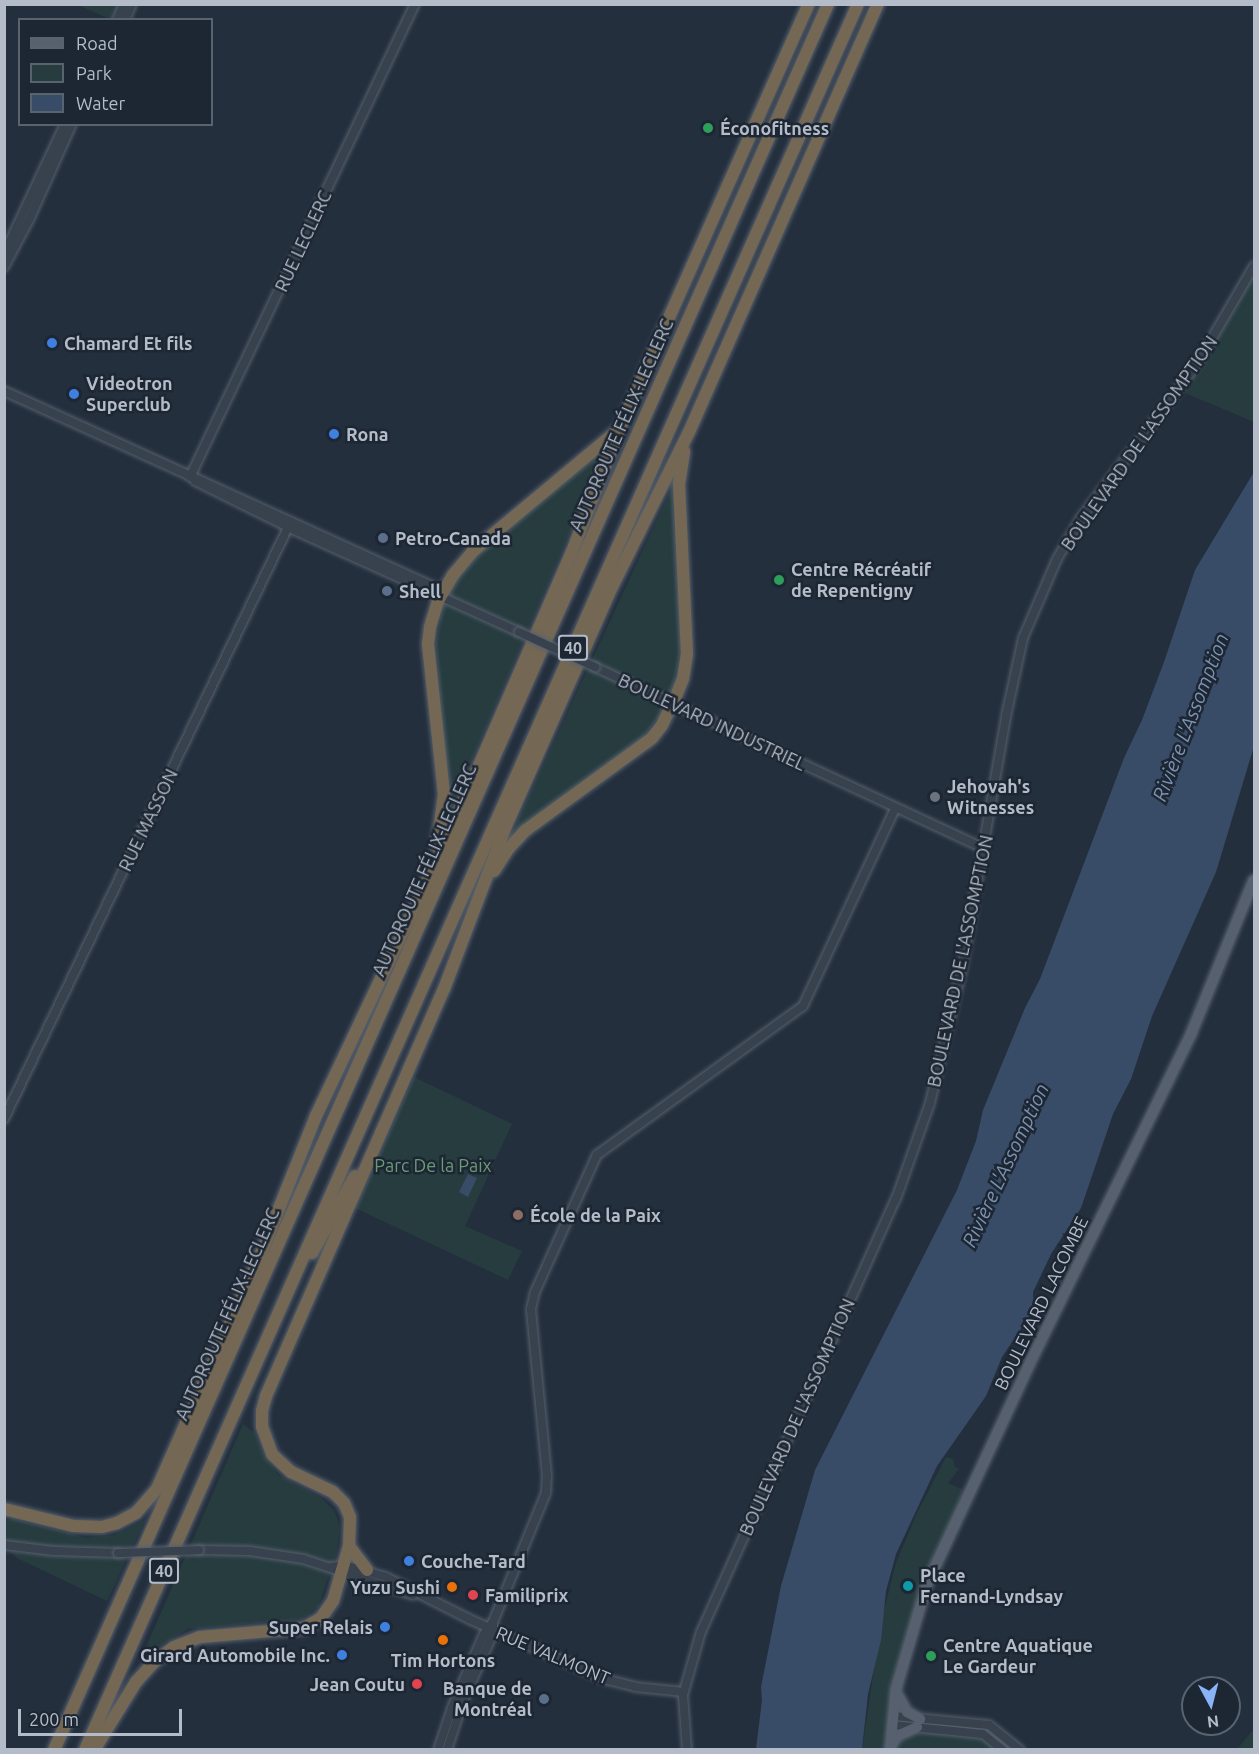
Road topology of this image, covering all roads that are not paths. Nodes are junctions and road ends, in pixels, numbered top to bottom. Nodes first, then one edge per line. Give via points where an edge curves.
1 (124, 4) edge
2 (132, 4) edge
3 (415, 4) edge
4 (808, 4) edge
5 (815, 4) edge
6 (828, 4) edge
7 (858, 4) edge
8 (869, 4) edge
9 (878, 4) edge
10 (118, 18) edge
11 (126, 18) edge
12 (785, 58) junction
13 (827, 120) junction
14 (64, 126) edge
15 (71, 126) edge
16 (4, 254) edge
17 (1254, 266) edge
18 (4, 267) edge
19 (4, 391) edge
20 (619, 430) junction
21 (688, 432) junction
22 (190, 477) junction
23 (289, 524) junction
24 (441, 595) junction
25 (673, 703) junction
26 (895, 809) junction
27 (983, 848) junction
28 (428, 875) junction
29 (1254, 880) edge
30 (482, 893) junction
31 (350, 1044) junction
32 (4, 1119) edge
33 (382, 1129) junction
34 (277, 1248) junction
35 (288, 1292) junction
36 (4, 1509) edge
37 (4, 1545) edge
38 (349, 1545) junction
39 (339, 1568) junction
40 (367, 1570) junction
41 (428, 1599) junction
42 (492, 1626) junction
43 (896, 1691) junction
44 (684, 1692) junction
45 (893, 1720) junction
46 (918, 1723) junction
47 (54, 1749) edge
48 (85, 1749) edge
49 (94, 1749) edge
50 (438, 1749) edge
51 (447, 1749) edge
52 (687, 1749) edge
53 (890, 1749) edge
54 (1003, 1749) edge
55 (1020, 1749) edge

1 - 10 street
2 - 11 street
3 - 22 street, RUE LECLERC
4 - 12 highway
5 - 12 highway
6 - 34 highway, AUTOROUTE FÉLIX-LECLERC / 40
7 - 35 highway, 40
8 - 13 highway
9 - 13 highway
12 - 20 highway
13 - 21 highway
14 - 16 street
15 - 18 street
17 - 27 street, BOULEVARD DE L'ASSOMPTION via 1197,364 1081,518 1045,583 1018,657
19 - 22 street, BOULEVARD INDUSTRIEL
20 - 24 highway via 473,551
20 - 28 highway via 568,562
21 - 25 highway via 679,484 687,659
21 - 30 highway via 612,587 502,835
22 - 23 street, BOULEVARD INDUSTRIEL via 210,490
23 - 24 street, BOULEVARD INDUSTRIEL via 432,586
23 - 32 street, RUE MASSON
24 - 25 street, BOULEVARD INDUSTRIEL, bridge
24 - 28 highway via 428,644 444,800
25 - 26 street, BOULEVARD INDUSTRIEL
25 - 30 highway via 662,725 647,742 520,837
26 - 27 street, BOULEVARD INDUSTRIEL
26 - 42 street via 803,1006 597,1155 535,1292 532,1329 546,1493
27 - 44 street, BOULEVARD DE L'ASSOMPTION via 962,969 924,1122 896,1199 708,1615
28 - 31 highway
29 - 43 main road, BOULEVARD LACOMBE via 1191,1034 937,1560 916,1617
30 - 33 highway
31 - 34 highway
31 - 36 highway via 154,1494 131,1516 96,1528
33 - 35 highway
33 - 38 highway via 276,1372 262,1416 264,1438 280,1463 328,1489 344,1503 351,1521
34 - 47 highway, AUTOROUTE FÉLIX-LECLERC / 40
35 - 48 highway, 40
37 - 39 street, RUE VALMONT, bridge via 62,1552 263,1553
38 - 39 highway
38 - 40 highway
39 - 40 street, RUE VALMONT
39 - 41 street, RUE VALMONT
39 - 49 highway via 327,1612 307,1627 200,1637 170,1649 136,1682
40 - 41 street, RUE VALMONT
41 - 42 street, RUE VALMONT
42 - 44 street, RUE VALMONT via 615,1682
42 - 50 street via 453,1704
42 - 51 street
43 - 45 main road, BOULEVARD LACOMBE
43 - 46 main road
44 - 52 street, BOULEVARD DE L'ASSOMPTION
45 - 46 street
45 - 53 main road, BOULEVARD LACOMBE
46 - 53 main road via 897,1736
46 - 54 street via 983,1734
46 - 55 street via 989,1725

